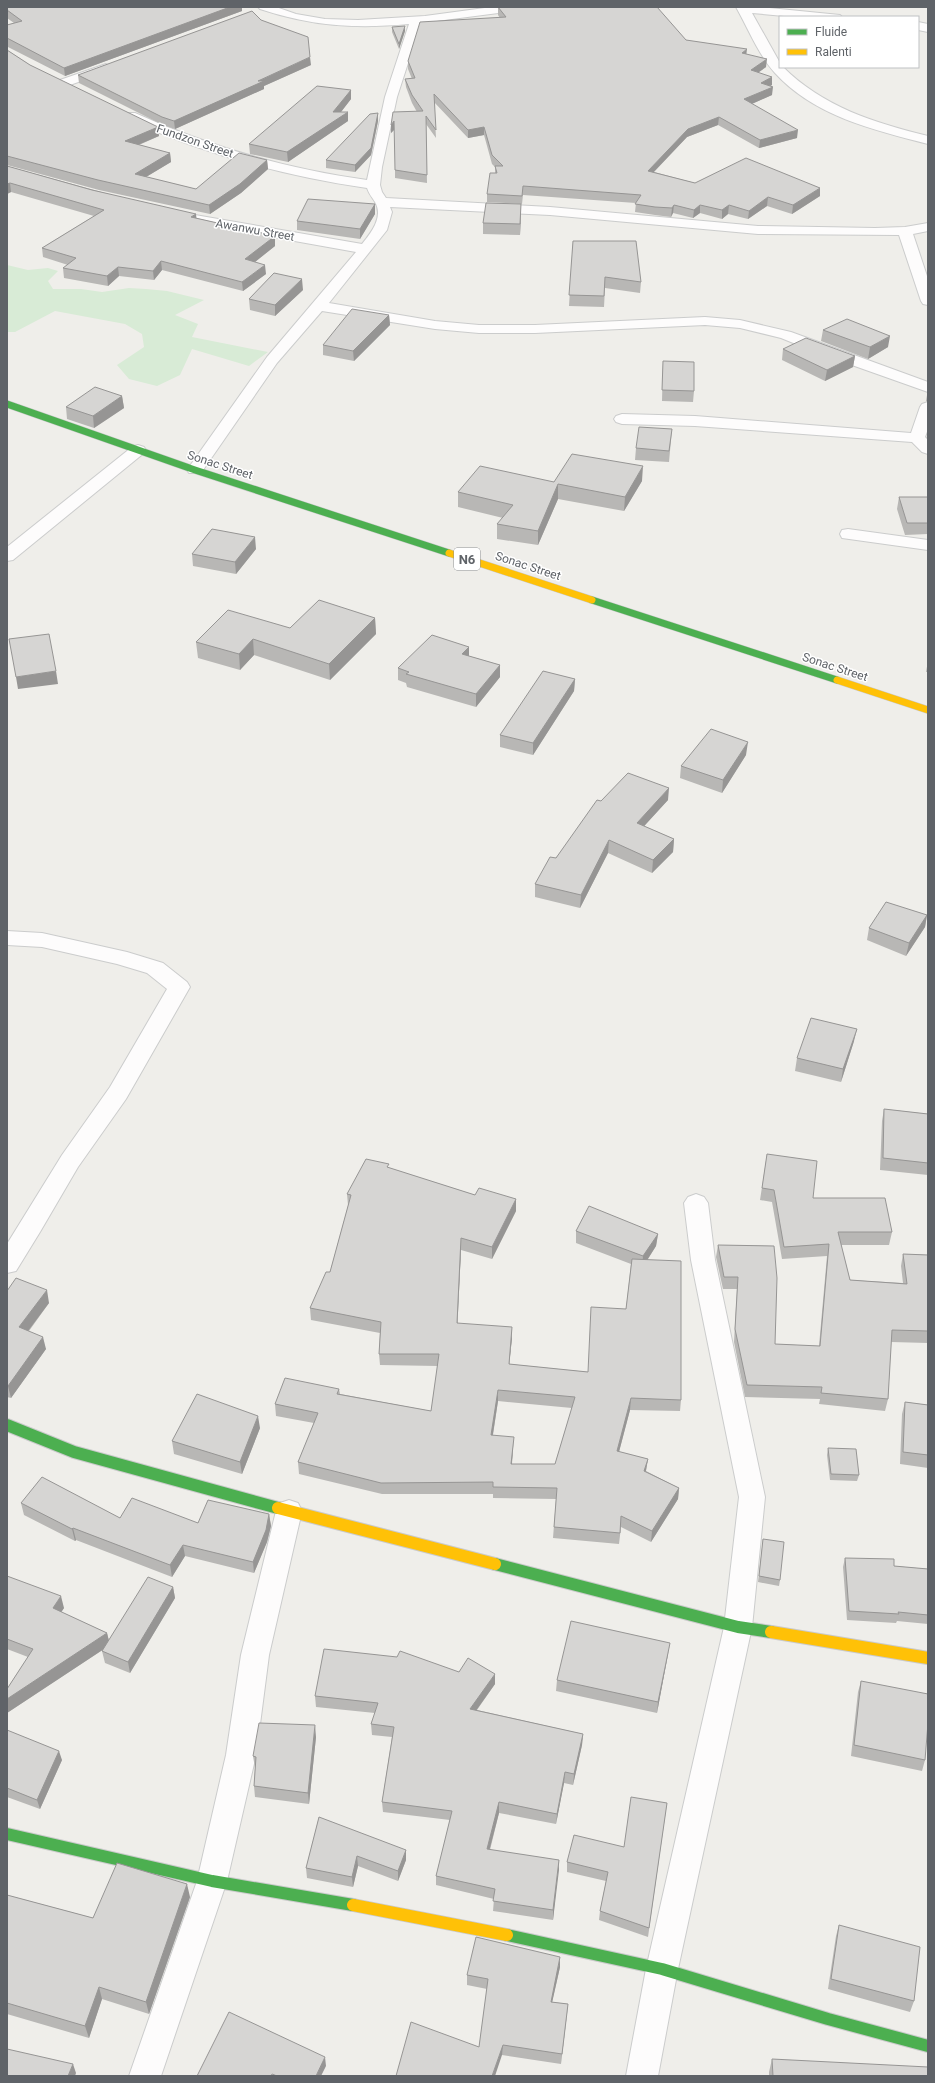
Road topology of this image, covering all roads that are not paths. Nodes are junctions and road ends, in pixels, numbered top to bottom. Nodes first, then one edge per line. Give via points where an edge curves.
1 (521, 7) edge
2 (743, 8) edge
3 (261, 10) edge
4 (826, 16) edge
5 (416, 20) junction
6 (119, 63) edge
7 (50, 76) edge
8 (64, 82) junction
9 (78, 89) edge
10 (119, 111) edge
11 (928, 140) edge
12 (373, 185) junction
13 (382, 202) junction
14 (179, 215) edge
15 (928, 227) edge
16 (906, 231) junction
17 (365, 249) junction
18 (928, 301) edge
19 (318, 306) junction
20 (928, 387) edge
21 (7, 404) edge
22 (928, 406) edge
23 (622, 419) dead end
24 (917, 438) junction
25 (928, 449) edge
26 (138, 450) junction
27 (195, 470) junction
28 (848, 534) dead end
29 (928, 545) edge
30 (7, 556) edge
31 (928, 710) edge
32 (7, 938) edge
33 (696, 1204) dead end
34 (7, 1264) edge
35 (7, 1425) edge
36 (289, 1511) junction
37 (738, 1627) junction
38 (928, 1658) edge
39 (7, 1834) edge
40 (212, 1881) junction
41 (662, 1969) junction
42 (928, 2046) edge
43 (145, 2076) edge
44 (642, 2076) edge

1 - 5 street
2 - 4 street
2 - 11 street via 778,69 803,92 838,111 879,127
3 - 5 street via 350,24
5 - 12 street via 387,112
6 - 8 street
7 - 8 street
8 - 9 street
10 - 12 street, Fundzon Street via 157,129 258,162
12 - 13 street
13 - 16 street via 550,210 758,230
13 - 17 street via 384,212 380,230
14 - 17 street, Awanwu Street
15 - 16 street
16 - 18 street
17 - 19 street
19 - 20 street via 435,325 479,329 705,322 740,324 786,335
19 - 27 street via 272,360
21 - 26 main road, Sonac Street / N6
22 - 24 street
23 - 24 street via 695,421
24 - 25 street
26 - 27 main road, Sonac Street / N6
26 - 30 street
27 - 31 main road, Sonac Street / N6
28 - 29 street
32 - 34 street via 42,940 120,957 155,968 179,987 118,1093 70,1161
33 - 37 street via 703,1260 752,1497
35 - 36 main road via 74,1452
36 - 37 main road
36 - 40 street via 256,1655 241,1755
37 - 38 main road
37 - 41 street
39 - 40 main road
40 - 41 main road via 432,1919
40 - 43 street
41 - 42 main road
41 - 44 street

